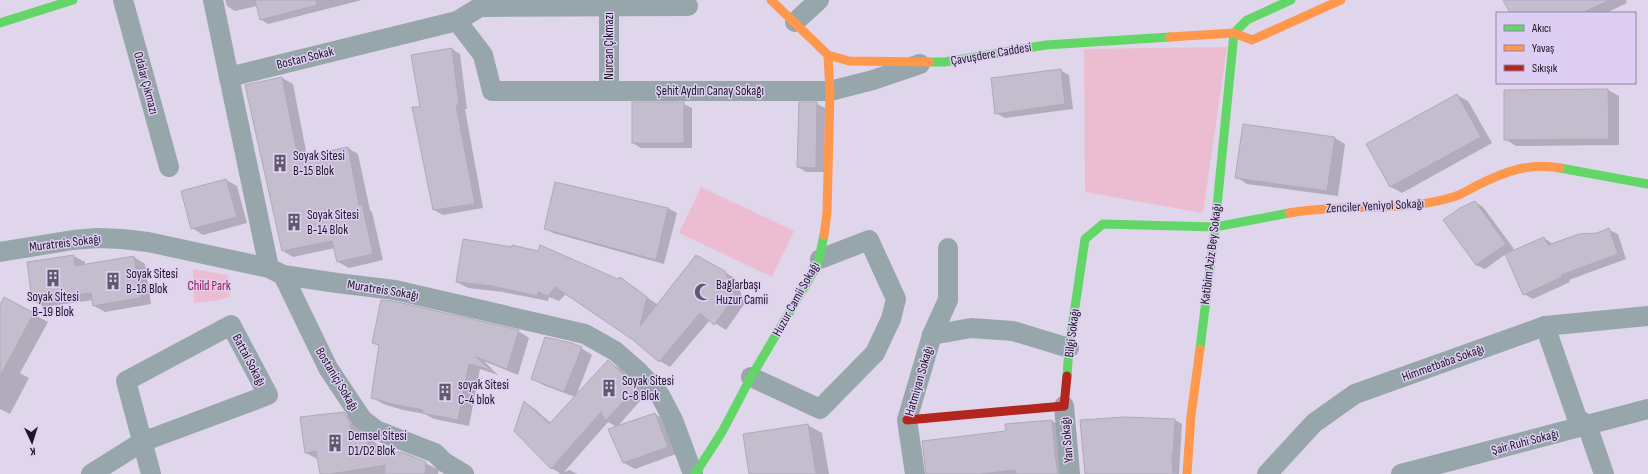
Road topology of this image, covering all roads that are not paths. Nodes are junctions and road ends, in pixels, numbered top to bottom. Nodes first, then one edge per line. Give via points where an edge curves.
1 (73, 0) edge
2 (123, 0) edge
3 (213, 0) edge
4 (771, 0) edge
5 (819, 0) edge
6 (1291, 0) edge
7 (1341, 0) edge
8 (609, 3) edge
9 (688, 6) dead end
10 (457, 21) junction
11 (795, 22) junction
12 (0, 23) edge
13 (0, 28) edge
14 (1234, 33) junction
15 (828, 55) junction
16 (924, 62) junction
17 (229, 77) junction
18 (610, 91) junction
19 (830, 91) junction
20 (169, 167) dead end
21 (1648, 184) edge
22 (1215, 226) junction
23 (948, 248) dead end
24 (0, 252) edge
25 (820, 258) junction
26 (276, 271) junction
27 (1648, 316) edge
28 (1545, 326) junction
29 (932, 335) junction
30 (1069, 348) junction
31 (751, 377) junction
32 (1064, 406) junction
33 (1648, 409) edge
34 (907, 420) junction
35 (1587, 426) junction
36 (142, 442) junction
37 (444, 468) edge
38 (91, 474) edge
39 (151, 474) edge
40 (464, 474) edge
41 (694, 474) edge
42 (915, 474) edge
43 (1070, 474) edge
44 (1187, 474) edge
45 (1267, 474) edge
46 (1401, 474) edge
47 (1604, 474) edge

1 - 12 street
2 - 20 street, Odalar Çıkmazı
3 - 17 street
4 - 11 street, Çavuşdere Caddesi
5 - 11 street
6 - 14 street via 1247,20
7 - 14 street, Çavuşdere Caddesi via 1252,40
8 - 9 street, Bostan Sokak
8 - 10 street, Bostan Sokak via 480,7
8 - 18 street, Nurcan Çıkmazı
10 - 17 street, Bostan Sokak
10 - 18 street, Şehit Aydın Canay Sokağı via 483,55 492,92
11 - 15 street, Çavuşdere Caddesi
12 - 13 street
14 - 16 street, Çavuşdere Caddesi via 1046,45 945,62
14 - 22 street, Katibim Aziz Bey Sokağı
15 - 16 street, Çavuşdere Caddesi via 849,61
15 - 19 street, Huzur Camii Sokağı
16 - 19 street, Şehit Aydın Canay Sokağı via 873,80
17 - 26 street, Bostaniçi Sokağı
18 - 19 street, Şehit Aydın Canay Sokağı
19 - 25 street, Huzur Camii Sokağı via 827,213
21 - 22 street, Zenciler Yeniyol Sokağı via 1555,167 1533,166 1496,176 1437,202 1305,210
22 - 30 street, Bilgi Sokağı via 1103,224 1085,238
22 - 44 street, Katibim Aziz Bey Sokağı via 1191,416
23 - 29 street, Hatmiyan Sokağı via 948,300
24 - 26 street, Muratreis Sokağı via 73,240 122,239 148,242
25 - 31 street, Huzur Camii Sokağı
25 - 31 street via 869,240 896,299 891,319 876,354 820,408
26 - 37 street, Bostaniçi Sokağı via 328,368 362,419 376,430 435,453
26 - 41 street, Muratreis Sokağı via 337,283 395,290 586,334 615,351 660,395
27 - 28 street, Himmetbaba Sokağı
28 - 35 street via 1577,418
28 - 45 street, Himmetbaba Sokağı via 1355,394 1314,424
29 - 30 street, Hatmiyan Sokağı via 971,328 1013,331
29 - 34 street, Hatmiyan Sokağı
30 - 32 street, Bilgi Sokağı
31 - 41 street, Huzur Camii Sokağı via 722,432
32 - 34 street
32 - 43 street, Yan Sokağı
33 - 35 street, Şair Ruhi Sokağı
34 - 42 street, Hatmiyan Sokağı
35 - 46 street, Şair Ruhi Sokağı
35 - 47 street
36 - 36 street, Battal Sokağı via 268,394 231,325 126,381
36 - 38 street
36 - 39 street
37 - 40 street, Bostaniçi Sokağı

